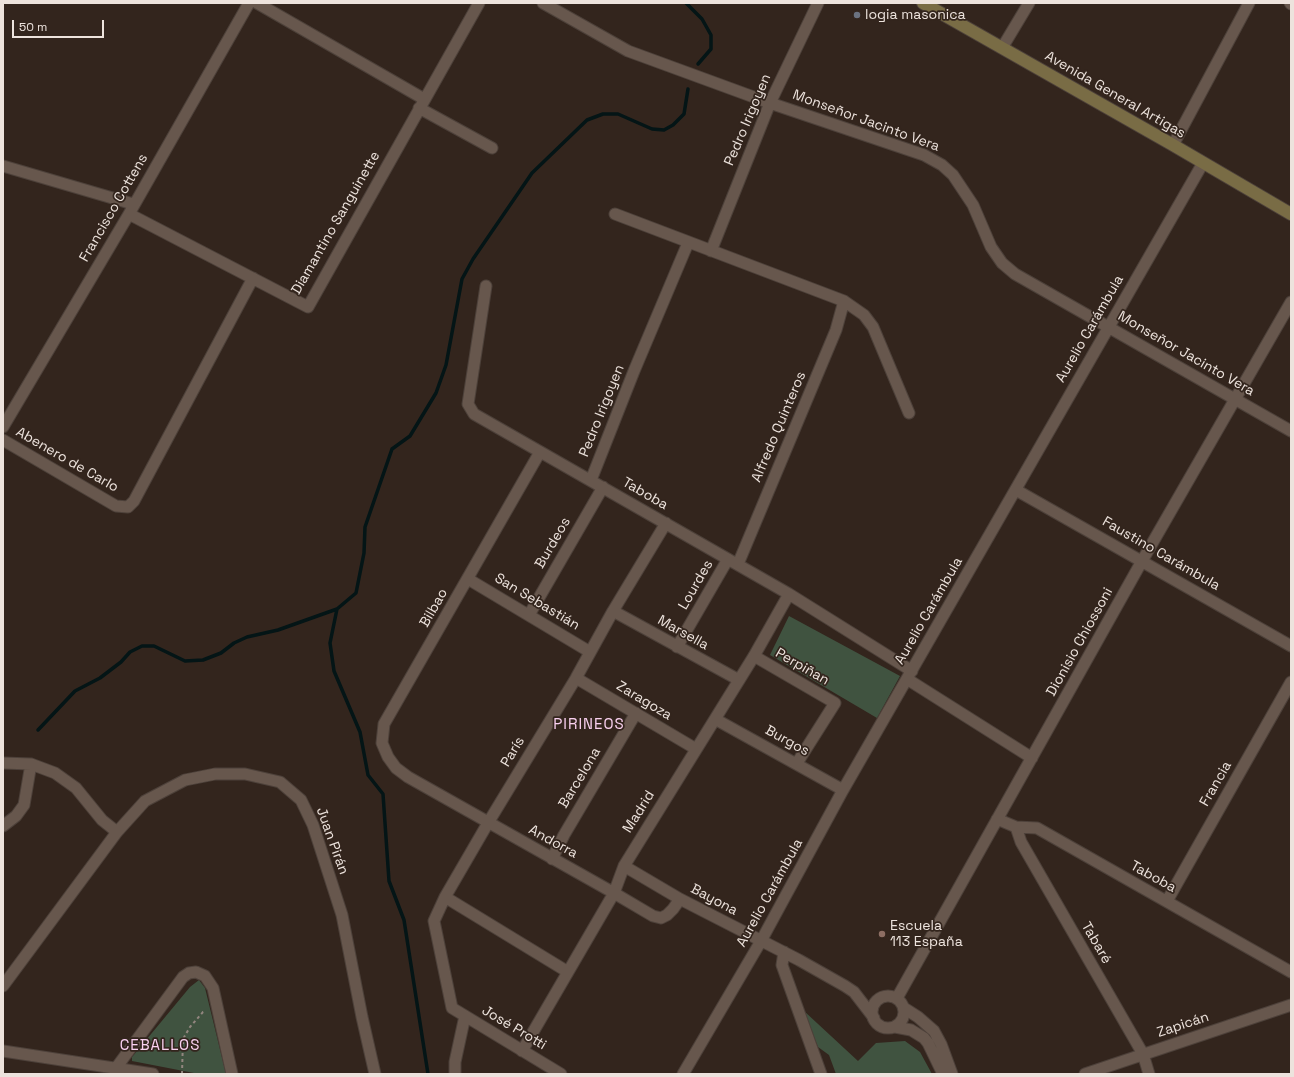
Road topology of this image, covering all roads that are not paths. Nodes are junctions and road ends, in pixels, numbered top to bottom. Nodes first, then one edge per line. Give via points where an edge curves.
1 (249, 3) edge
2 (257, 3) edge
3 (479, 3) edge
4 (543, 3) edge
5 (818, 3) edge
6 (924, 3) edge
7 (1029, 3) edge
8 (1249, 3) edge
9 (1002, 48) junction
10 (770, 102) junction
11 (421, 104) junction
12 (1173, 144) junction
13 (492, 148) dead end
14 (1203, 163) junction
15 (3, 166) edge
16 (131, 209) junction
17 (615, 214) dead end
18 (1291, 214) edge
19 (688, 243) junction
20 (711, 251) junction
21 (253, 278) junction
22 (486, 286) dead end
23 (844, 301) junction
24 (1291, 302) edge
25 (1108, 327) junction
26 (1236, 400) junction
27 (909, 413) dead end
28 (3, 428) edge
29 (1291, 431) edge
30 (3, 440) edge
31 (540, 452) junction
32 (591, 480) junction
33 (603, 487) junction
34 (1016, 490) junction
35 (666, 523) junction
36 (728, 559) junction
37 (1142, 561) junction
38 (738, 564) junction
39 (468, 578) junction
40 (789, 594) junction
41 (613, 611) junction
42 (529, 615) junction
43 (1291, 646) edge
44 (677, 647) junction
45 (590, 652) junction
46 (754, 656) junction
47 (910, 675) junction
48 (576, 678) junction
49 (739, 680) junction
50 (1291, 682) edge
51 (636, 713) junction
52 (716, 719) junction
53 (696, 749) junction
54 (1032, 758) junction
55 (3, 763) edge
56 (797, 763) junction
57 (31, 764) junction
58 (408, 777) joint
59 (842, 790) junction
60 (997, 819) junction
61 (488, 823) junction
62 (3, 826) edge
63 (1016, 827) junction
64 (117, 832) junction
65 (552, 859) junction
66 (624, 866) junction
67 (614, 892) junction
68 (445, 897) junction
69 (680, 899) junction
70 (1167, 901) junction
71 (761, 941) junction
72 (784, 952) junction
73 (568, 972) junction
74 (1291, 972) edge
75 (3, 986) edge
76 (854, 992) junction
77 (882, 997) junction
78 (896, 998) junction
79 (1291, 1005) edge
80 (452, 1008) joint
81 (904, 1008) junction
82 (465, 1016) junction
83 (874, 1018) junction
84 (895, 1027) junction
85 (3, 1051) edge
86 (522, 1051) junction
87 (1143, 1054) junction
88 (116, 1068) junction
89 (153, 1074) edge
90 (232, 1074) edge
91 (375, 1074) edge
92 (455, 1074) edge
93 (561, 1074) edge
94 (683, 1074) edge
95 (821, 1074) edge
96 (943, 1074) edge
97 (952, 1074) edge
98 (1085, 1074) edge
99 (1149, 1074) edge

1 - 16 street, Francisco Cottens
2 - 11 street
3 - 11 street, Diamantino Sanguinette
4 - 10 street, Monseñor Jacinto Vera via 628,51
5 - 10 street, Pedro Irigoyen
6 - 9 main road, Avenida General Artigas
7 - 9 street
8 - 12 street
9 - 12 main road, Avenida General Artigas
10 - 20 street, Pedro Irigoyen
10 - 25 street, Monseñor Jacinto Vera via 924,156 942,165 953,175 973,205 991,247 1002,263 1015,274
11 - 13 street
11 - 21 street, Diamantino Sanguinette via 308,307
12 - 14 main road, Avenida General Artigas
14 - 18 main road, Avenida General Artigas
14 - 25 street, Aurelio Carámbula
15 - 16 street, Diamantino Sanguinette
16 - 21 street, Diamantino Sanguinette
16 - 28 street, Francisco Cottens
17 - 19 street
19 - 20 street
19 - 32 street, Pedro Irigoyen
20 - 23 street
21 - 30 street, Abenero de Carlo via 134,501 128,507 116,506
22 - 31 street, Taboba via 468,404 474,414
23 - 27 street via 864,315 873,327
23 - 38 street, Alfredo Quinteros via 836,330
24 - 26 street, Dionisio Chiossoni
25 - 26 street, Monseñor Jacinto Vera
25 - 34 street, Aurelio Carámbula
26 - 29 street, Monseñor Jacinto Vera
26 - 37 street, Dionisio Chiossoni
31 - 32 street, Taboba
31 - 39 street, Bilbao
32 - 33 street, Taboba
33 - 35 street, Taboba
33 - 42 street, Burdeos
34 - 37 street, Faustino Carámbula
34 - 47 street, Aurelio Carámbula
35 - 36 street, Taboba
35 - 41 street, París
36 - 38 street, Taboba
36 - 44 street, Lourdes
37 - 43 street, Faustino Carámbula
37 - 54 street, Dionisio Chiossoni
38 - 40 street, Taboba
39 - 42 street, San Sebastián
39 - 58 street, Bilbao via 384,724 382,743 388,757 396,768
40 - 46 street, Madrid
40 - 47 street, Taboba
41 - 44 street, Marsella
41 - 45 street, París
42 - 45 street, San Sebastián
44 - 49 street, Marsella
45 - 48 street, París
46 - 49 street, Madrid
46 - 56 street, Perpiñan via 835,703
47 - 54 street, Taboba
47 - 59 street, Aurelio Carámbula
48 - 51 street, Zaragoza
48 - 61 street, París
49 - 52 street, Madrid
50 - 70 street, Francia
51 - 53 street, Zaragoza
51 - 65 street, Barcelona
52 - 53 street, Madrid
52 - 56 street, Burgos
53 - 66 street, Madrid
54 - 60 street, Dionisio Chiossoni
55 - 57 street
56 - 59 street, Burgos
57 - 62 street via 24,805 16,816
57 - 64 street via 54,772 76,788 102,820
58 - 61 street, Andorra
59 - 71 street, Aurelio Carámbula
60 - 63 street, Taboba
60 - 78 street, Dionisio Chiossoni
61 - 65 street, Andorra
61 - 68 street, París
63 - 70 street, Taboba via 1037,828
63 - 87 street, Tabaré via 1021,842
64 - 75 street, Juan Pirán
64 - 91 street, Juan Pirán via 145,801 185,780 215,774 246,774 280,782 300,800 313,825 342,915
65 - 67 street, Andorra
66 - 67 street, Madrid
66 - 69 street, Bayona
67 - 69 street, Andorra via 653,916 661,918 673,909
67 - 73 street, Madrid
68 - 73 street
68 - 80 street, París via 434,921
69 - 71 street, Bayona
70 - 74 street, Taboba
71 - 72 street, Bayona
71 - 94 street, Aurelio Carámbula
72 - 76 street, Bayona
72 - 95 street via 782,965
73 - 86 street, Madrid
76 - 77 street, Bayona
76 - 83 street, Bayona
77 - 78 street
77 - 83 street via 873,1008
78 - 81 street
79 - 87 street, Zapicán
80 - 82 street, José Protti
81 - 84 street via 904,1017
81 - 97 street via 934,1031
82 - 86 street, José Protti
82 - 92 street via 455,1062
83 - 84 street via 885,1028
84 - 96 street via 911,1030 924,1038
85 - 88 street
86 - 93 street, José Protti
87 - 98 street, Zapicán
87 - 99 street, Tabaré
88 - 89 street
88 - 90 street via 183,978 189,973 196,972 210,981

